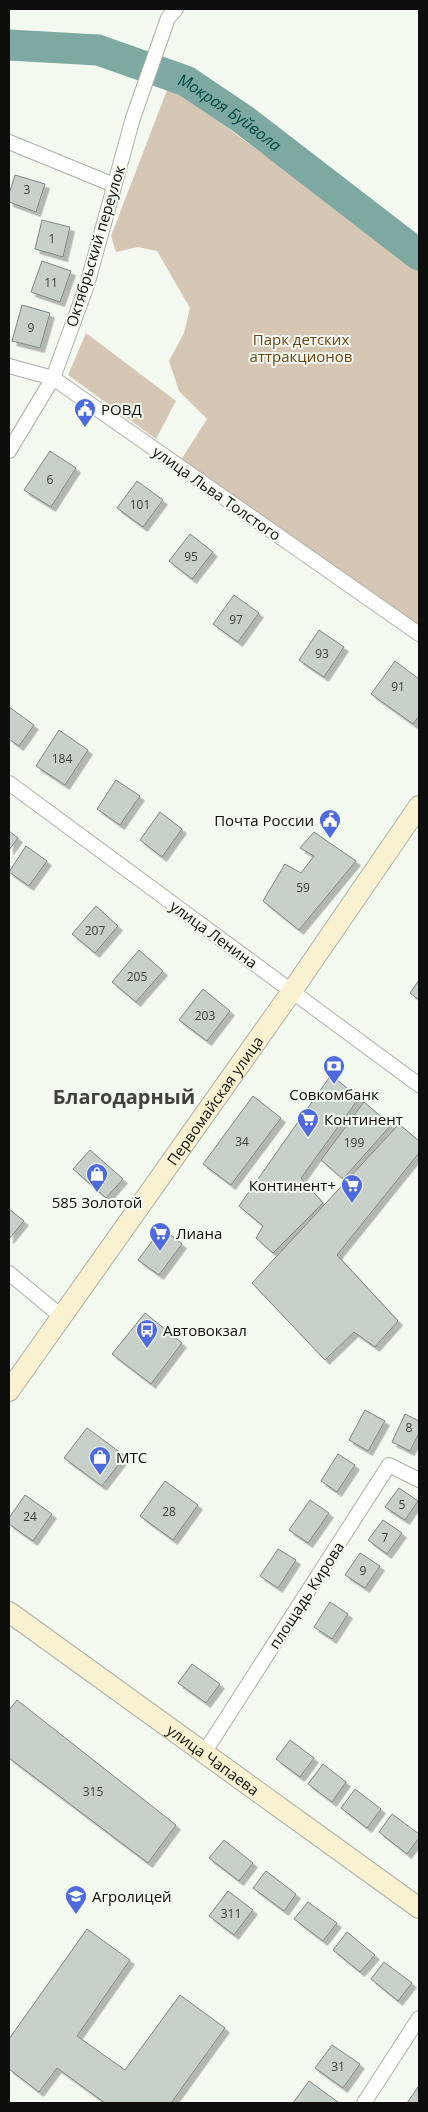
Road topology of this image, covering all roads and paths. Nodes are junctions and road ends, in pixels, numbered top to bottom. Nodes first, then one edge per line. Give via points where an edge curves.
1 (172, 13) edge
2 (9, 142) edge
3 (114, 186) junction
4 (9, 366) edge
5 (53, 378) junction
6 (9, 451) edge
7 (419, 634) edge
8 (9, 783) edge
9 (419, 806) edge
10 (292, 991) junction
11 (419, 1085) edge
12 (9, 1273) edge
13 (62, 1317) junction
14 (9, 1392) edge
15 (419, 1480) edge
16 (9, 1612) edge
17 (204, 1753) junction
18 (419, 1908) edge
19 (419, 2018) edge
20 (364, 2103) edge

1 - 3 street, Октябрьский переулок via 133,118
2 - 3 street
3 - 5 street, Октябрьский переулок via 87,285
4 - 5 street, улица Льва Толстого
5 - 6 street, Октябрьский переулок
5 - 7 street, улица Льва Толстого
8 - 10 street, улица Ленина
9 - 10 main road, Первомайская улица
10 - 11 street, улица Ленина
10 - 13 main road, Первомайская улица
12 - 13 street
13 - 14 main road, Первомайская улица
15 - 17 street, площадь Кирова via 389,1465
16 - 17 main road, улица Чапаева
17 - 18 main road, улица Чапаева
19 - 20 street

